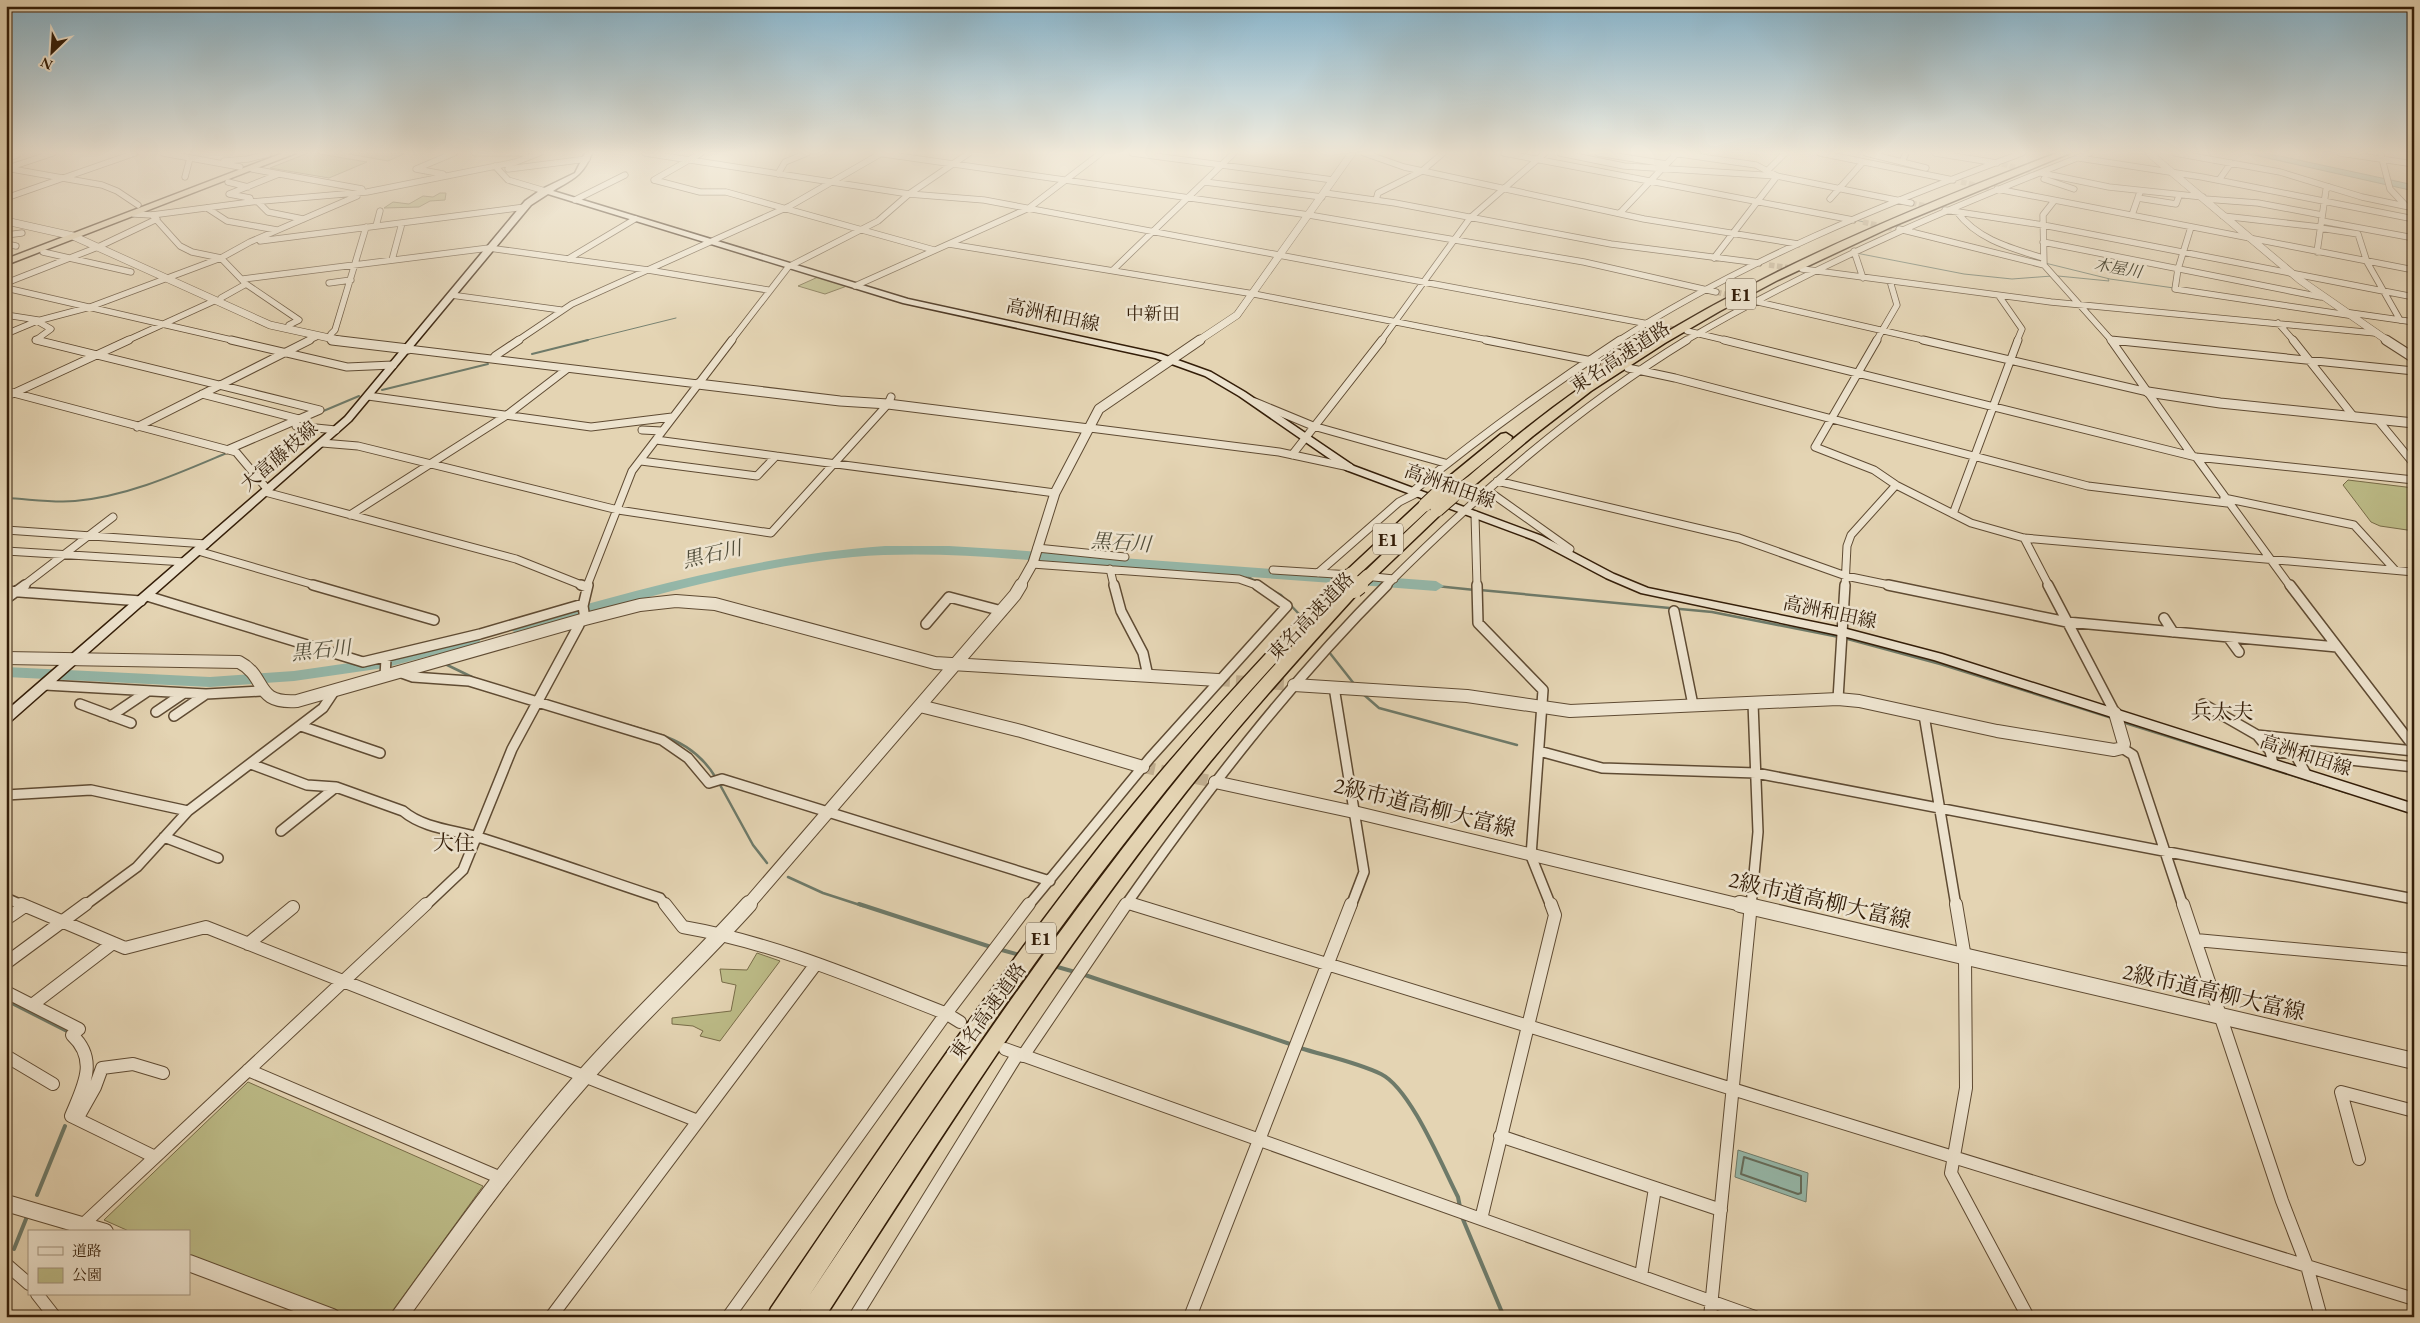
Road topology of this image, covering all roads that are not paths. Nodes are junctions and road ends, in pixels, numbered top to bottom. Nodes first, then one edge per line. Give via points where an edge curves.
1 (122, 215) edge
2 (125, 215) edge
3 (149, 215) edge
4 (168, 215) edge
5 (217, 215) edge
6 (282, 215) edge
7 (313, 215) edge
8 (379, 215) edge
9 (465, 215) edge
10 (517, 215) edge
11 (622, 215) edge
12 (771, 215) edge
13 (805, 215) edge
14 (885, 215) edge
15 (1014, 215) edge
16 (1064, 215) edge
17 (1171, 215) edge
18 (1309, 215) joint
19 (1453, 215) edge
20 (1474, 215) edge
21 (1630, 215) edge
22 (1747, 215) edge
23 (1827, 215) edge
24 (1868, 215) tunnel mouth
25 (1892, 215) edge
26 (1910, 215) tunnel mouth
27 (1934, 215) edge
28 (1958, 215) edge
29 (1975, 215) edge
30 (2043, 215) edge
31 (2132, 215) edge
32 (2297, 215) edge
33 (2322, 215) edge
34 (2391, 215) edge
35 (2223, 216) joint
36 (155, 217) junction
37 (1470, 218) junction
38 (303, 219) junction
39 (635, 219) junction
40 (2414, 219) edge
41 (1857, 220) junction
42 (6, 221) edge
43 (2321, 222) junction
44 (402, 223) junction
45 (2043, 225) junction
46 (376, 226) junction
47 (366, 227) junction
48 (2190, 227) junction
49 (1900, 229) junction
50 (277, 230) junction
51 (862, 230) junction
52 (22, 232) dead end
53 (1153, 232) junction
54 (1733, 233) junction
55 (63, 234) junction
56 (6, 235) edge
57 (73, 236) junction
58 (2103, 238) junction
59 (2414, 238) edge
60 (2250, 239) junction
61 (1454, 240) junction
62 (710, 241) junction
63 (250, 242) junction
64 (2043, 242) junction
65 (6, 244) edge
66 (949, 244) junction
67 (1798, 244) junction
68 (16, 246) dead end
69 (98, 247) junction
70 (489, 248) junction
71 (934, 250) junction
72 (1854, 251) junction
73 (44, 252) dead end
74 (2317, 252) junction
75 (2098, 253) junction
76 (2182, 253) junction
77 (1281, 254) junction
78 (6, 255) edge
79 (69, 258) junction
80 (221, 258) junction
81 (1714, 258) junction
82 (568, 259) junction
83 (392, 260) junction
84 (6, 262) edge
85 (2044, 262) junction
86 (2367, 262) junction
87 (1759, 263) junction
88 (355, 265) junction
89 (1769, 265) tunnel mouth
90 (790, 266) junction
91 (1802, 269) tunnel mouth
92 (2178, 269) junction
93 (648, 270) junction
94 (1113, 270) junction
95 (2414, 270) edge
96 (1813, 271) junction
97 (131, 272) dead end
98 (2293, 274) junction
99 (167, 277) junction
100 (1863, 278) junction
101 (350, 280) junction
102 (244, 281) junction
103 (1424, 281) junction
104 (1890, 282) junction
105 (6, 283) edge
106 (329, 283) dead end
107 (855, 286) junction
108 (6, 288) edge
109 (768, 290) junction
110 (1706, 290) junction
111 (1716, 292) tunnel mouth
112 (2384, 292) junction
113 (1254, 294) junction
114 (452, 295) junction
115 (1999, 296) junction
116 (2322, 297) junction
117 (2414, 298) edge
118 (218, 299) junction
119 (1745, 299) tunnel mouth
120 (1754, 301) junction
121 (2079, 304) junction
122 (90, 307) junction
123 (561, 310) junction
124 (2346, 314) junction
125 (6, 315) edge
126 (2400, 320) junction
127 (38, 321) junction
128 (1396, 322) junction
129 (2414, 322) edge
130 (1646, 323) junction
131 (2278, 324) junction
132 (166, 325) junction
133 (289, 325) junction
134 (1654, 325) tunnel mouth
135 (1687, 331) tunnel mouth
136 (1882, 331) junction
137 (1697, 333) junction
138 (2375, 333) junction
139 (6, 334) edge
140 (331, 334) junction
141 (316, 337) junction
142 (2111, 340) junction
143 (409, 347) junction
144 (286, 352) junction
145 (97, 356) junction
146 (495, 356) junction
147 (2414, 358) edge
148 (1170, 360) junction
149 (1586, 360) junction
150 (2010, 360) junction
151 (2311, 361) junction
152 (1597, 362) tunnel mouth
153 (393, 365) junction
154 (1628, 368) tunnel mouth
155 (567, 369) junction
156 (1639, 370) junction
157 (2414, 371) edge
158 (1858, 373) junction
159 (698, 384) junction
160 (218, 386) junction
161 (2148, 392) junction
162 (9, 393) edge
163 (202, 394) junction
164 (368, 396) junction
165 (889, 400) junction
166 (1255, 402) junction
167 (1993, 407) junction
168 (507, 415) junction
169 (672, 417) junction
170 (2354, 417) junction
171 (2377, 419) junction
172 (1832, 420) junction
173 (297, 423) junction
174 (2414, 423) edge
175 (1313, 426) junction
176 (137, 427) junction
177 (1089, 429) junction
178 (336, 430) junction
179 (642, 430) dead end
180 (662, 431) junction
181 (1304, 438) junction
182 (656, 440) junction
183 (322, 443) junction
184 (230, 451) junction
185 (1292, 455) junction
186 (776, 456) junction
187 (2194, 456) junction
188 (1976, 457) junction
189 (641, 461) junction
190 (431, 463) junction
191 (834, 463) junction
192 (1445, 463) junction
193 (2414, 464) edge
194 (1350, 468) junction
195 (2414, 480) edge
196 (1497, 481) junction
197 (1896, 485) junction
198 (1487, 490) junction
199 (266, 491) junction
200 (1414, 492) junction
201 (1054, 493) junction
202 (1446, 494) junction
203 (2225, 500) junction
204 (618, 510) junction
205 (1463, 511) junction
206 (1953, 514) junction
207 (350, 515) junction
208 (1476, 515) junction
209 (113, 517) dead end
210 (6, 530) edge
211 (89, 536) junction
212 (2024, 538) junction
213 (202, 547) junction
214 (6, 551) edge
215 (1568, 552) junction
216 (64, 555) junction
217 (1035, 557) junction
218 (1125, 557) dead end
219 (2271, 560) junction
220 (185, 562) junction
221 (1110, 569) junction
222 (1273, 570) dead end
223 (2396, 570) junction
224 (2414, 572) edge
225 (1318, 573) junction
226 (1846, 576) junction
227 (1393, 579) junction
228 (1353, 584) junction
229 (587, 587) junction
230 (11, 592) edge
231 (144, 598) junction
232 (6, 599) edge
233 (583, 605) junction
234 (1002, 610) junction
235 (1674, 611) dead end
236 (2164, 618) dead end
237 (582, 619) junction
238 (434, 620) dead end
239 (2067, 622) junction
240 (926, 624) dead end
241 (2174, 632) junction
242 (2228, 637) junction
243 (1843, 638) junction
244 (2337, 647) junction
245 (2239, 652) dead end
246 (6, 658) edge
247 (386, 659) dead end
248 (70, 662) junction
249 (955, 665) junction
250 (399, 671) junction
251 (385, 672) junction
252 (1148, 676) junction
253 (1218, 680) junction
254 (46, 684) junction
255 (1294, 685) junction
256 (1334, 687) junction
257 (148, 691) junction
258 (262, 691) junction
259 (333, 692) junction
260 (184, 693) junction
261 (206, 694) junction
262 (539, 699) junction
263 (1838, 699) junction
264 (1753, 703) junction
265 (80, 704) dead end
266 (2203, 704) dead end
267 (1542, 705) junction
268 (1693, 705) junction
269 (920, 706) junction
270 (156, 712) dead end
271 (2115, 713) junction
272 (1924, 714) junction
273 (111, 716) junction
274 (174, 716) dead end
275 (6, 718) edge
276 (131, 723) dead end
277 (301, 726) junction
278 (2257, 735) junction
279 (2414, 747) edge
280 (2122, 748) junction
281 (2414, 751) edge
282 (1539, 752) junction
283 (380, 753) dead end
284 (2296, 754) junction
285 (2271, 757) junction
286 (251, 764) junction
287 (2414, 767) edge
288 (1143, 768) junction
289 (1756, 773) junction
290 (2306, 774) junction
291 (1215, 782) junction
292 (336, 788) junction
293 (6, 795) edge
294 (1939, 808) junction
295 (2414, 809) edge
296 (828, 810) junction
297 (188, 811) junction
298 (1354, 812) junction
299 (281, 831) dead end
300 (164, 837) junction
301 (477, 837) junction
302 (2165, 850) junction
303 (1531, 856) junction
304 (218, 858) dead end
305 (1050, 881) junction
306 (6, 898) edge
307 (2414, 899) edge
308 (1127, 903) junction
309 (25, 906) junction
310 (293, 906) dead end
311 (1751, 906) junction
312 (6, 920) edge
313 (62, 921) junction
314 (723, 933) junction
315 (2196, 940) junction
316 (113, 943) junction
317 (248, 944) junction
318 (1964, 958) junction
319 (2414, 960) edge
320 (6, 963) edge
321 (816, 964) junction
322 (1327, 965) junction
323 (343, 982) junction
324 (6, 992) edge
325 (32, 1006) junction
326 (947, 1014) junction
327 (2220, 1017) junction
328 (960, 1022) dead end
329 (1526, 1027) junction
330 (1005, 1049) dead end
331 (1020, 1056) junction
332 (8, 1060) edge
333 (2413, 1062) edge
334 (248, 1070) junction
335 (163, 1073) dead end
336 (583, 1078) junction
337 (54, 1084) dead end
338 (1733, 1089) junction
339 (2414, 1111) edge
340 (77, 1119) junction
341 (698, 1122) junction
342 (1500, 1136) junction
343 (1258, 1140) junction
344 (1955, 1156) junction
345 (156, 1157) junction
346 (2359, 1159) dead end
347 (501, 1178) junction
348 (1655, 1188) junction
349 (6, 1203) edge
350 (1721, 1210) junction
351 (1482, 1218) junction
352 (80, 1228) edge
353 (92, 1230) edge
354 (190, 1263) edge
355 (6, 1264) edge
356 (2307, 1266) junction
357 (1641, 1276) junction
358 (27, 1278) edge
359 (38, 1296) edge
360 (2414, 1299) edge
361 (1712, 1302) junction
362 (54, 1317) edge
363 (332, 1317) edge
364 (399, 1317) edge
365 (551, 1317) edge
366 (728, 1317) edge
367 (780, 1317) edge
368 (810, 1317) edge
369 (855, 1317) edge
370 (1190, 1317) edge
371 (1710, 1317) edge
372 (1755, 1317) edge
373 (2028, 1317) edge
374 (2321, 1317) edge

1 - 55 highway
2 - 57 highway
3 - 36 street
4 - 36 street
5 - 50 street via 227,221
6 - 38 street
7 - 38 street
8 - 46 street
9 - 44 street
10 - 70 main road, 大富藤枝線
11 - 39 main road, 高洲和田線
12 - 62 street
13 - 51 street
14 - 51 street
15 - 66 street
16 - 53 street
17 - 53 street
18 - 61 street
18 - 77 street
19 - 37 street
20 - 37 street
21 - 54 street
22 - 54 street
23 - 41 street
24 - 41 street
25 - 202 highway, 東名高速道路 / E1 via 1729,291 1624,352 1504,438
26 - 202 highway, 東名高速道路 / E1 via 1778,275 1645,350
27 - 49 street
28 - 85 street via 1986,239
29 - 45 street
30 - 45 street
31 - 48 street
32 - 43 street
33 - 43 street
34 - 40 street
35 - 43 street
35 - 60 street
36 - 69 street
36 - 80 street via 180,246
37 - 61 street
37 - 81 street via 1611,244
38 - 50 street
39 - 62 main road, 高洲和田線
39 - 82 street
41 - 67 street
42 - 55 street
43 - 59 street
43 - 74 street
43 - 86 street via 2358,234
44 - 46 street
44 - 83 street
45 - 58 street
45 - 64 street
46 - 47 street
47 - 63 street
47 - 88 street
48 - 60 street
48 - 76 street
49 - 72 street
49 - 85 street
50 - 63 street
51 - 71 street
51 - 90 street
52 - 56 street
53 - 77 street
53 - 94 street
54 - 67 street
54 - 81 street
55 - 57 street
55 - 78 highway
57 - 69 street
57 - 84 highway
58 - 75 street
58 - 76 street
60 - 74 street
60 - 98 street
61 - 103 street
61 - 110 street via 1584,262
62 - 90 main road, 高洲和田線
62 - 93 street
63 - 80 street
64 - 75 street
64 - 85 street
65 - 68 street
66 - 71 street
66 - 94 street
67 - 87 street
69 - 79 street
69 - 99 street
70 - 82 street
70 - 83 street
70 - 114 main road, 大富藤枝線
71 - 107 street
72 - 96 street
72 - 100 street
73 - 79 street
74 - 86 street
75 - 92 street
76 - 92 street
76 - 98 street
77 - 103 street
77 - 113 street
79 - 97 street
79 - 105 street
80 - 99 street
80 - 102 street
81 - 87 street
82 - 93 street
83 - 88 street
85 - 121 street
86 - 95 street
86 - 112 street
87 - 89 street
87 - 110 street
88 - 101 street
88 - 102 street
90 - 107 main road, 高洲和田線
90 - 109 street
91 - 96 street
92 - 116 street
92 - 124 street via 2175,288
93 - 109 street
93 - 123 street
94 - 113 street
96 - 100 street
96 - 120 street
98 - 112 street
98 - 116 street
99 - 118 street via 169,281
99 - 122 street
100 - 104 street
101 - 106 street
101 - 140 street
102 - 118 street
102 - 133 street via 299,320
103 - 128 street
103 - 130 street
104 - 115 street
104 - 136 street via 1897,305
107 - 148 main road, 高洲和田線 via 925,306
108 - 122 street
109 - 159 street
110 - 111 street
110 - 130 street
112 - 117 street
112 - 126 street
113 - 128 street
113 - 148 street via 1237,315
114 - 123 street
114 - 143 main road, 大富藤枝線
115 - 121 street
115 - 150 street via 2022,329
116 - 124 street
118 - 132 street
118 - 133 street
118 - 141 street via 270,325
119 - 120 street
120 - 136 street
120 - 137 street
121 - 131 street
121 - 142 street
122 - 127 street
122 - 132 street
123 - 146 street
124 - 126 street
124 - 138 street
125 - 127 street
126 - 129 street
127 - 139 street
127 - 145 street via 51,329 36,340
128 - 149 street
128 - 175 street
130 - 134 street
130 - 149 street
131 - 138 street
131 - 151 street
132 - 144 street
132 - 145 street
133 - 140 street
135 - 137 street
136 - 150 street
136 - 158 street
137 - 156 street
137 - 158 street
138 - 147 street
140 - 143 street
141 - 143 street
141 - 144 street
142 - 151 street
142 - 161 street
143 - 146 street
143 - 153 main road, 大富藤枝線
143 - 155 street
144 - 153 street via 347,367
144 - 160 street
145 - 160 street
145 - 162 street
146 - 159 street
148 - 166 main road, 高洲和田線 via 1208,374
148 - 177 street via 1105,403
149 - 152 street
149 - 192 street via 1480,434
150 - 161 street
150 - 167 street
151 - 157 street
151 - 170 street
153 - 164 main road, 大富藤枝線
154 - 156 street
155 - 159 street
155 - 168 street
156 - 172 street
156 - 196 street
158 - 167 street
158 - 172 street
159 - 165 street via 840,401
159 - 169 street
160 - 163 street
160 - 173 street via 320,410
161 - 170 street
161 - 187 street
162 - 176 street
163 - 173 street
163 - 176 street
164 - 168 street
164 - 178 main road, 大富藤枝線
165 - 177 street
165 - 191 street
166 - 175 street
166 - 181 main road, 高洲和田線
167 - 187 street
167 - 188 street
168 - 169 street via 591,427
168 - 190 street
169 - 180 street
170 - 171 street
171 - 174 street
171 - 193 street
172 - 188 street
172 - 197 street via 1815,447 1874,470
173 - 178 street
173 - 184 street
175 - 181 street
175 - 192 street
176 - 184 street
177 - 185 street
177 - 201 street
178 - 183 main road, 大富藤枝線
179 - 180 street
180 - 182 street
181 - 185 street
181 - 194 main road, 高洲和田線
182 - 186 street
182 - 189 street
183 - 190 street via 358,446
183 - 199 main road, 大富藤枝線
184 - 199 street
185 - 194 street
186 - 189 street via 757,476
186 - 191 street
187 - 195 street
187 - 203 street
188 - 203 street via 2088,486
188 - 206 street
189 - 204 street via 632,471
190 - 204 street
190 - 207 street
191 - 201 street
191 - 204 street via 771,533
192 - 200 street
194 - 200 main road, 高洲和田線
196 - 198 street
196 - 226 street via 1739,538
197 - 206 street
197 - 226 street via 1851,535 1847,546
198 - 205 street
198 - 215 street via 1570,548
199 - 207 street
199 - 213 main road, 大富藤枝線
200 - 205 main road, 高洲和田線
200 - 225 street
201 - 217 street
202 - 228 highway, 東名高速道路 / E1, bridge
202 - 228 highway, 東名高速道路 / E1, bridge via 1437,510
203 - 219 street
203 - 223 street via 2354,524
204 - 229 street
205 - 208 main road, 高洲和田線
205 - 227 street
206 - 212 street
207 - 229 street via 516,559
208 - 215 main road, 高洲和田線
208 - 267 street via 1478,623 1543,690
209 - 211 street
210 - 211 street
211 - 213 street
211 - 216 street
212 - 219 street
212 - 239 street
213 - 220 main road, 大富藤枝線
213 - 238 street
214 - 216 street
215 - 243 main road, 高洲和田線 via 1645,591
216 - 220 street
216 - 230 street
217 - 218 street
217 - 221 street
217 - 234 street via 1024,582
219 - 223 street
219 - 244 street
220 - 231 main road, 大富藤枝線
221 - 252 street via 1121,610 1143,653
221 - 253 street via 1239,579 1256,584 1287,606
222 - 225 street
223 - 224 street
225 - 227 street
226 - 239 street
226 - 243 street
227 - 255 street
228 - 367 highway, 東名高速道路 / E1 via 1225,707 1109,848 988,1009
228 - 368 highway, 東名高速道路 / E1 via 1198,765 1076,924
229 - 233 street
230 - 231 street
230 - 232 street
231 - 233 street via 364,662
231 - 248 main road, 大富藤枝線
233 - 237 street
234 - 240 street via 949,597
234 - 249 street
235 - 268 street
236 - 241 street
237 - 249 street via 655,603 715,604 935,663
237 - 250 street
237 - 262 street
239 - 241 street
239 - 271 street
241 - 242 street
242 - 244 street
242 - 245 street
243 - 263 street
243 - 271 main road, 高洲和田線 via 1938,657
244 - 279 street
246 - 248 street
247 - 251 street
248 - 254 main road, 大富藤枝線
248 - 258 street via 239,662 256,675
249 - 252 street
249 - 269 street
250 - 251 street
250 - 262 street via 413,677 469,681
251 - 259 street
252 - 253 street
253 - 288 street
254 - 257 street
254 - 275 main road, 大富藤枝線
255 - 256 street
255 - 291 street
256 - 267 street via 1467,696
256 - 298 street
257 - 260 street
257 - 273 street
258 - 259 street via 266,696 284,702 313,699
258 - 261 street
259 - 277 street via 323,708
260 - 261 street
260 - 270 street
261 - 274 street
262 - 296 street via 677,747 692,760 709,783 722,779
262 - 301 street via 512,748
263 - 264 street
263 - 272 street
264 - 268 street
264 - 289 street
265 - 273 street
266 - 278 street
267 - 268 street via 1570,711
267 - 282 street
269 - 288 street via 1021,731
269 - 296 street
271 - 280 street via 2124,744
271 - 285 main road, 高洲和田線
272 - 280 street via 1997,731 2114,750
272 - 294 street
273 - 276 street
277 - 283 street
277 - 286 street
278 - 281 street
278 - 285 street
280 - 302 street via 2133,755
282 - 289 street via 1602,768
282 - 303 street
284 - 285 street
284 - 287 street
284 - 290 street
285 - 290 main road, 高洲和田線
286 - 292 street via 307,785
286 - 297 street
288 - 305 street
289 - 294 street
289 - 311 street via 1758,832
290 - 295 main road, 高洲和田線
291 - 298 street, 2級市道高柳大富線
291 - 308 street
292 - 299 street
292 - 301 street via 403,811 433,826
293 - 297 street via 91,790
294 - 302 street
294 - 318 street
296 - 305 street
296 - 314 street
297 - 300 street
298 - 303 street, 2級市道高柳大富線
298 - 322 street via 1364,872
300 - 304 street
300 - 313 street via 137,867
301 - 314 street via 660,898 683,927
301 - 323 street via 463,870
302 - 307 street
302 - 315 street
303 - 311 street, 2級市道高柳大富線
303 - 329 street via 1555,916
305 - 326 street
306 - 309 street
308 - 322 street
308 - 331 street
309 - 312 street
309 - 313 street
310 - 317 street
311 - 318 street, 2級市道高柳大富線
311 - 338 street
313 - 316 street
313 - 320 street
314 - 321 street
314 - 336 street via 646,1009
315 - 319 street
315 - 327 street
316 - 317 street via 125,948 206,927
316 - 325 street
317 - 323 street
318 - 327 street, 2級市道高柳大富線
318 - 344 street via 1966,1088
321 - 326 street
321 - 341 street
322 - 329 street
322 - 343 street
323 - 334 street
323 - 336 street
324 - 325 street
325 - 340 street via 79,1029 72,1035 86,1050 88,1065 86,1080 71,1116
326 - 328 street
326 - 366 street
327 - 333 street, 2級市道高柳大富線
327 - 356 street
329 - 338 street
329 - 342 street
330 - 331 street
331 - 343 street
331 - 369 street
332 - 337 street
334 - 345 street
334 - 347 street
335 - 340 street via 142,1064 124,1062 102,1068 96,1087
336 - 341 street
336 - 347 street
338 - 344 street
338 - 350 street
339 - 346 street via 2341,1092
340 - 345 street
341 - 365 street
342 - 348 street
342 - 351 street
343 - 351 street
343 - 370 street
344 - 356 street
344 - 373 street via 1951,1173
345 - 352 street
347 - 364 street
348 - 350 street
348 - 357 street
349 - 352 street
350 - 361 street
351 - 357 street
352 - 353 street
354 - 363 street
355 - 358 street
356 - 360 street
356 - 374 street
357 - 361 street
359 - 362 street
361 - 371 street
361 - 372 street

